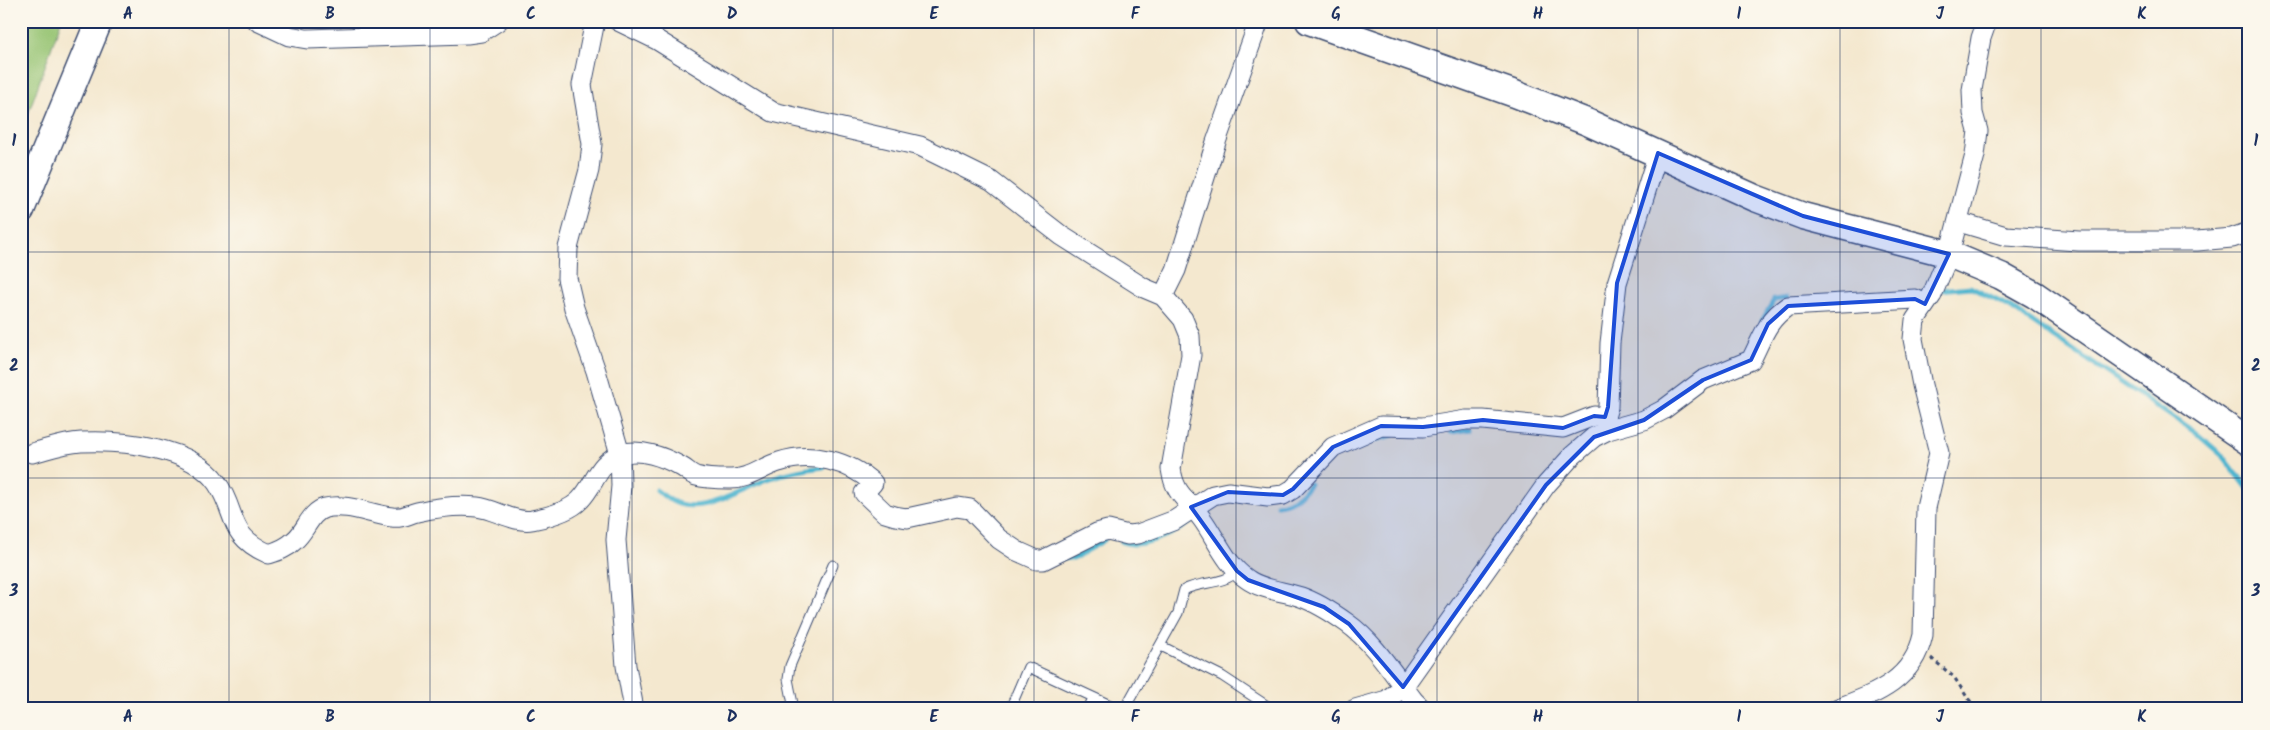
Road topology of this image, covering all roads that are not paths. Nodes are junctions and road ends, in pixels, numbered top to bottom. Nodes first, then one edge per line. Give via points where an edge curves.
1 (99, 21) edge
2 (257, 21) edge
3 (498, 21) edge
4 (595, 21) edge
5 (618, 21) edge
6 (1259, 21) edge
7 (1309, 21) edge
8 (1987, 21) edge
9 (1658, 153) junction
10 (21, 210) edge
11 (1959, 222) junction
12 (2249, 232) edge
13 (1949, 254) junction
14 (1932, 294) junction
15 (1163, 296) junction
16 (1607, 424) junction
17 (2249, 442) edge
18 (32, 453) dead end
19 (620, 454) junction
20 (1196, 513) junction
21 (833, 565) dead end
22 (1237, 571) junction
23 (1160, 646) junction
24 (1403, 687) junction
25 (1093, 698) junction
26 (634, 709) edge
27 (794, 709) edge
28 (1010, 709) edge
29 (1088, 709) edge
30 (1121, 709) edge
31 (1272, 709) edge
32 (1355, 709) edge
33 (1422, 709) edge
34 (1836, 709) edge

1 - 10 street
2 - 3 street via 289,36 307,38 467,34 481,32
4 - 19 street via 582,85 592,144 589,170 568,248 567,278
5 - 15 street via 657,40 773,112 920,146 963,166 991,181 1062,236 1144,288
6 - 15 street via 1216,142 1176,270
7 - 9 street via 1515,94
8 - 11 street via 1972,90 1978,131 1975,154
9 - 13 street via 1802,216
9 - 16 street via 1617,282 1610,343
11 - 12 street via 2006,236 2079,241 2197,241 2232,238
11 - 13 street
13 - 14 street
13 - 17 street via 2001,276 2035,295
14 - 16 street via 1915,299 1788,306 1774,315 1751,360 1703,380 1644,420
14 - 34 street via 1915,320 1913,339 1939,453 1926,508 1920,649 1893,684
15 - 20 street via 1184,319 1190,336 1191,355 1171,468 1180,496
16 - 20 street via 1594,416 1563,428 1483,420 1423,427 1381,426 1333,447 1293,489 1283,495 1268,497 1228,492 1213,495
16 - 24 street via 1546,485
18 - 19 street via 68,444 109,442 171,452 208,472 218,485 237,530 246,542 269,554 284,549 297,539 313,516 323,509 340,505 402,518 418,512 480,507 530,520 560,512 578,502 596,474
19 - 20 street via 650,454 695,476 732,480 790,459 826,459 860,471 873,483 864,493 885,513 907,518 957,507 970,509 999,539 1036,560 1044,560 1097,533 1108,530 1138,534
19 - 26 street via 616,540 626,666
20 - 22 street
21 - 27 lane via 790,666 788,679
22 - 23 lane via 1231,578 1193,585 1184,590 1178,613
22 - 24 street via 1248,580 1324,607 1349,624 1366,639
23 - 30 lane via 1125,708
23 - 31 lane via 1222,676
24 - 32 street via 1387,700
24 - 33 street
25 - 28 lane via 1028,667
25 - 29 lane
25 - 30 lane

